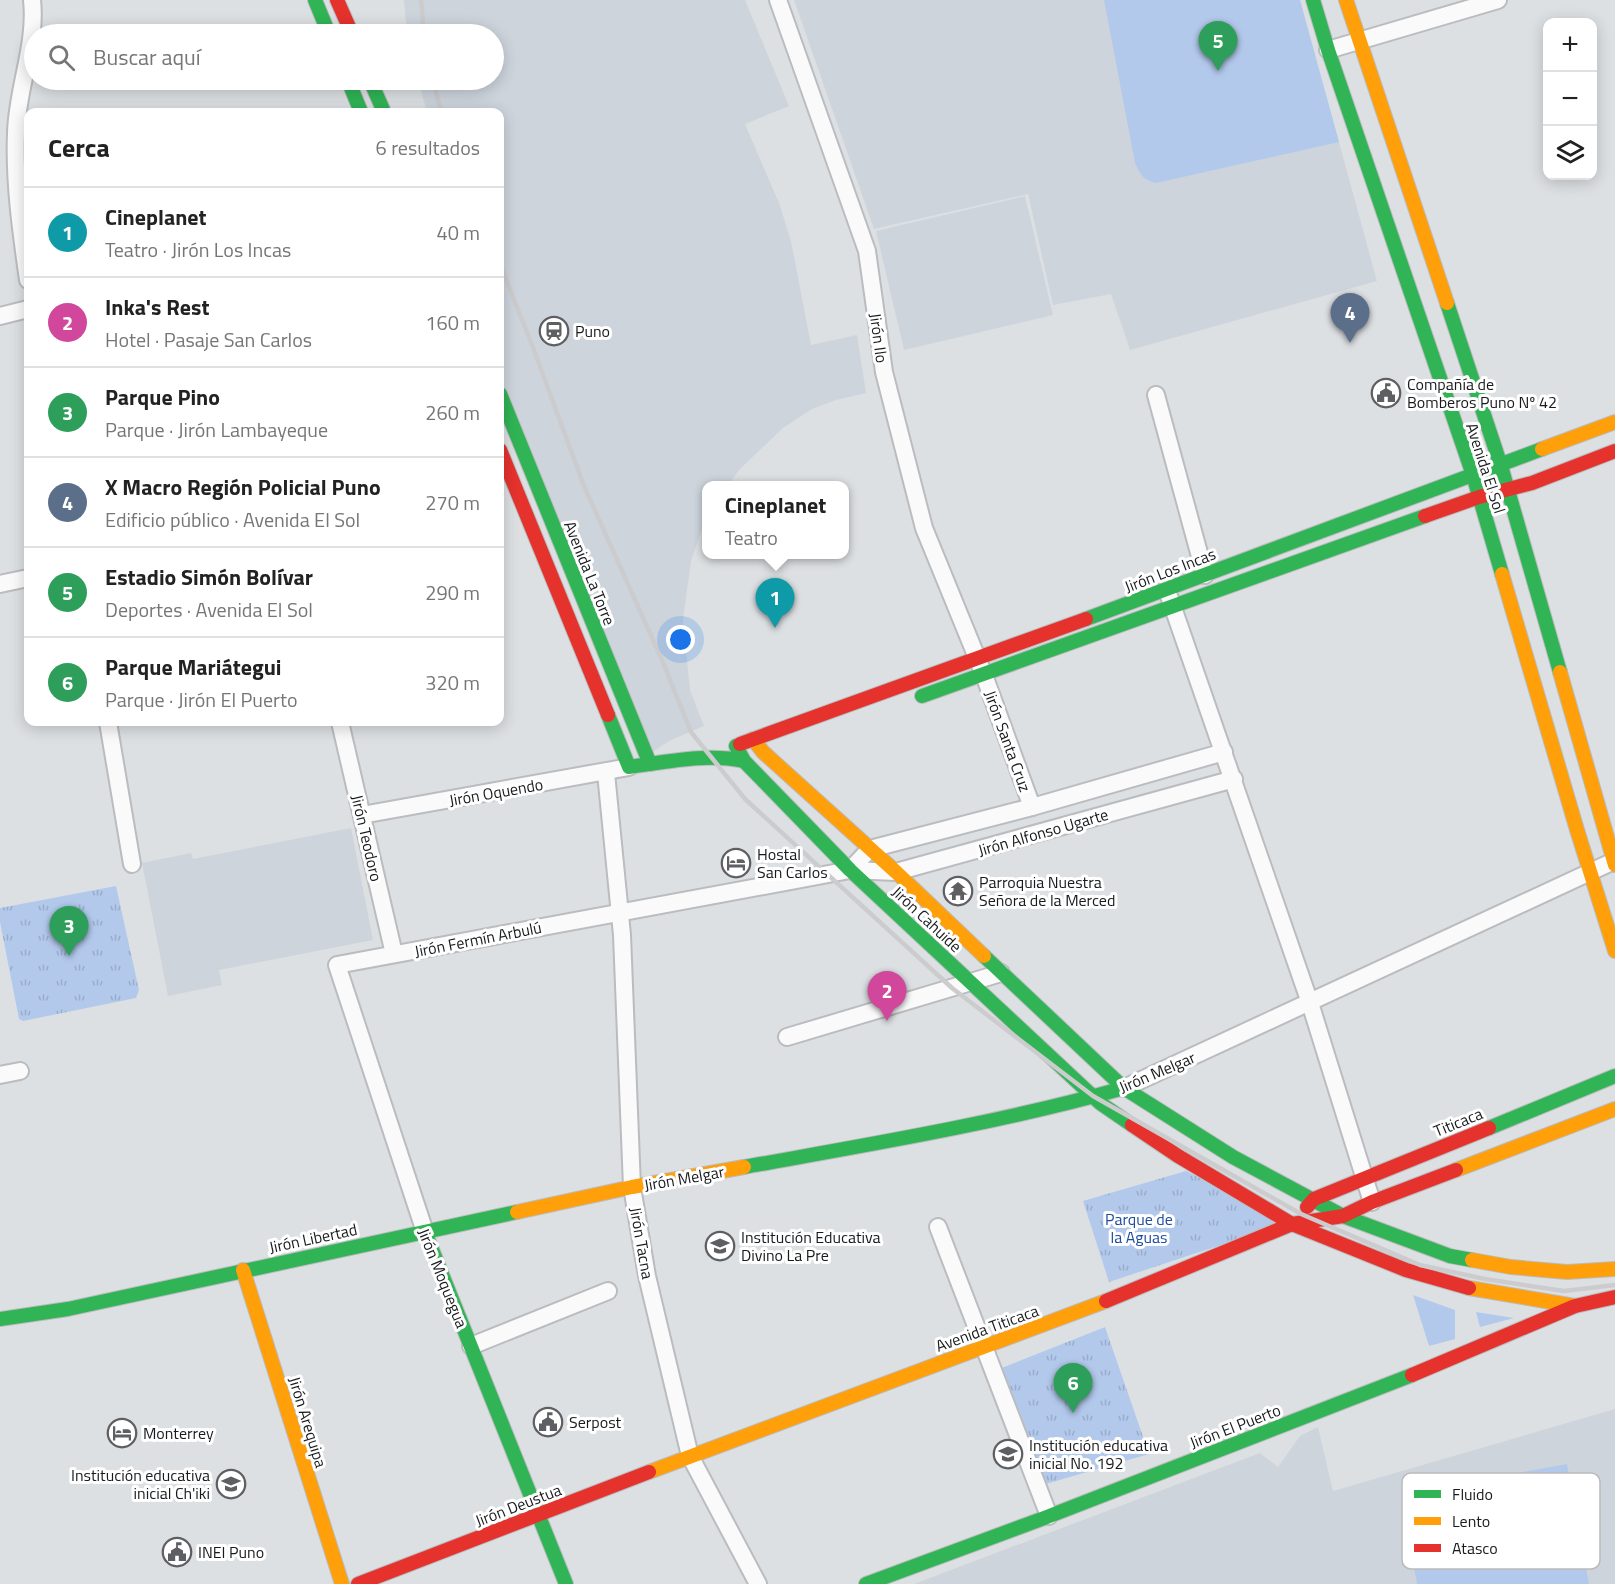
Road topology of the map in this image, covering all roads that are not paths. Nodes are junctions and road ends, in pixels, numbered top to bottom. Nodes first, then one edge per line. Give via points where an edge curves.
1 (32, 0) edge
2 (315, 0) edge
3 (337, 0) edge
4 (778, 0) edge
5 (1313, 0) edge
6 (1346, 0) edge
7 (1498, 0) edge
8 (32, 24) edge
9 (325, 24) edge
10 (348, 24) edge
11 (1358, 40) junction
12 (1328, 50) junction
13 (24, 84) edge
14 (352, 90) edge
15 (374, 90) edge
16 (359, 108) edge
17 (382, 108) edge
18 (24, 248) edge
19 (24, 310) edge
20 (0, 316) edge
21 (1156, 395) dead end
22 (504, 404) edge
23 (1615, 423) edge
24 (1615, 451) edge
25 (1501, 466) junction
26 (531, 472) junction
27 (1473, 475) junction
28 (505, 478) edge
29 (1508, 490) junction
30 (1479, 496) junction
31 (1205, 575) junction
32 (24, 579) edge
33 (0, 584) edge
34 (1167, 589) junction
35 (1174, 606) junction
36 (980, 667) junction
37 (907, 702) dead end
38 (109, 726) edge
39 (341, 726) edge
40 (753, 739) junction
41 (736, 746) junction
42 (769, 750) junction
43 (1224, 752) junction
44 (725, 757) junction
45 (744, 761) junction
46 (650, 764) junction
47 (629, 767) junction
48 (606, 773) junction
49 (1234, 778) junction
50 (1032, 807) junction
51 (362, 815) junction
52 (870, 849) junction
53 (1614, 863) edge
54 (132, 864) dead end
55 (850, 870) junction
56 (896, 872) junction
57 (1590, 873) junction
58 (619, 913) junction
59 (1615, 951) edge
60 (394, 954) junction
61 (337, 965) joint
62 (1001, 973) junction
63 (971, 983) junction
64 (1310, 1003) junction
65 (787, 1037) dead end
66 (20, 1071) dead end
67 (0, 1074) edge
68 (1615, 1076) edge
69 (1124, 1088) junction
70 (1093, 1096) junction
71 (1615, 1109) edge
72 (1363, 1179) junction
73 (632, 1187) junction
74 (1314, 1199) junction
75 (1372, 1202) junction
76 (1343, 1216) junction
77 (1292, 1224) junction
78 (938, 1227) dead end
79 (425, 1232) junction
80 (1615, 1269) edge
81 (243, 1270) junction
82 (608, 1292) dead end
83 (1615, 1297) edge
84 (1575, 1306) junction
85 (0, 1319) edge
86 (471, 1346) junction
87 (983, 1347) junction
88 (690, 1456) junction
89 (538, 1515) junction
90 (1049, 1516) junction
91 (342, 1584) edge
92 (357, 1584) edge
93 (566, 1584) edge
94 (758, 1584) edge
95 (866, 1584) edge

1 - 8 street
2 - 9 street
3 - 10 street
4 - 36 street, Jirón Ilo via 867,251 885,372 924,528
5 - 12 street, Avenida El Sol
6 - 11 street, Avenida El Sol
7 - 11 street
11 - 12 street
11 - 25 street, Avenida El Sol
12 - 27 street, Avenida El Sol
13 - 18 street via 16,131
14 - 16 street
15 - 17 street
19 - 20 street
21 - 31 street
22 - 26 street, Avenida La Torre
23 - 25 street, Jirón Los Incas
24 - 29 street, Jirón Los Incas
25 - 27 street, Jirón Los Incas
25 - 29 street, Avenida El Sol
26 - 28 street
26 - 46 street, Avenida La Torre
27 - 30 street, Avenida El Sol
27 - 31 street, Jirón Los Incas
28 - 47 street
29 - 30 street, Jirón Los Incas
29 - 53 street, Avenida El Sol
30 - 35 street, Jirón Los Incas
30 - 57 street, Avenida El Sol
31 - 34 street, Jirón Los Incas
32 - 33 street
34 - 35 street
34 - 36 street, Jirón Los Incas
35 - 36 street, Jirón Los Incas
35 - 43 street
36 - 37 street, Jirón Los Incas
36 - 40 street, Jirón Los Incas
36 - 50 street, Jirón Santa Cruz
38 - 54 street
39 - 51 street, Jirón Teodoro
40 - 41 street, Jirón Los Incas
40 - 42 street
41 - 44 street
41 - 45 street, Jirón Cahuide
42 - 45 street
42 - 52 street
43 - 49 street
43 - 50 street, Jirón Alfonso Ugarte
44 - 45 street
44 - 46 street
45 - 55 street, Jirón Cahuide
46 - 47 street
47 - 48 street, Jirón Oquendo
48 - 51 street, Jirón Oquendo
48 - 58 street, Jirón Tacna
49 - 56 street, Jirón Alfonso Ugarte
49 - 64 street
50 - 52 street, Jirón Alfonso Ugarte
51 - 60 street, Jirón Teodoro
52 - 55 street
52 - 56 street
53 - 57 street, Jirón Melgar
55 - 56 street, Jirón Alfonso Ugarte
55 - 58 street, Jirón Alfonso Ugarte
55 - 63 street, Jirón Cahuide
56 - 62 street
57 - 59 street, Avenida El Sol
57 - 64 street, Jirón Melgar
58 - 60 street, Jirón Fermín Arbulú
58 - 73 street, Jirón Tacna
60 - 61 street, Jirón Fermín Arbulú
61 - 79 street, Jirón Moquegua
62 - 63 street
62 - 69 street
63 - 65 street
63 - 70 street, Jirón Cahuide
64 - 69 street, Jirón Melgar
64 - 72 street
66 - 67 street
68 - 72 street, Titicaca
69 - 70 street, Jirón Melgar
69 - 74 street via 1233,1157
70 - 73 street, Jirón Melgar via 944,1131
70 - 77 street, Jirón Cahuide via 1178,1156
71 - 75 street
72 - 74 street, Titicaca
72 - 75 street
73 - 79 street, Jirón Libertad
73 - 88 street, Jirón Tacna via 647,1276
74 - 76 street
74 - 77 street
75 - 76 street
76 - 77 street
76 - 80 street via 1450,1256 1567,1272
77 - 84 street, Jirón Cahuide via 1406,1270 1480,1291
77 - 87 street, Avenida Titicaca via 1137,1289
78 - 87 street
79 - 81 street, Jirón Libertad
79 - 86 street, Jirón Moquegua
81 - 85 street, Jirón Libertad via 68,1309
81 - 91 street, Jirón Arequipa
82 - 86 street
83 - 84 street, Jirón El Puerto
84 - 90 street, Jirón El Puerto via 1419,1372
86 - 89 street, Jirón Moquegua
87 - 88 street, Avenida Titicaca
87 - 90 street
88 - 89 street, Jirón Deustua
88 - 94 street, Jirón Tacna
89 - 92 street, Jirón Deustua
89 - 93 street, Jirón Moquegua
90 - 95 street, Jirón El Puerto

